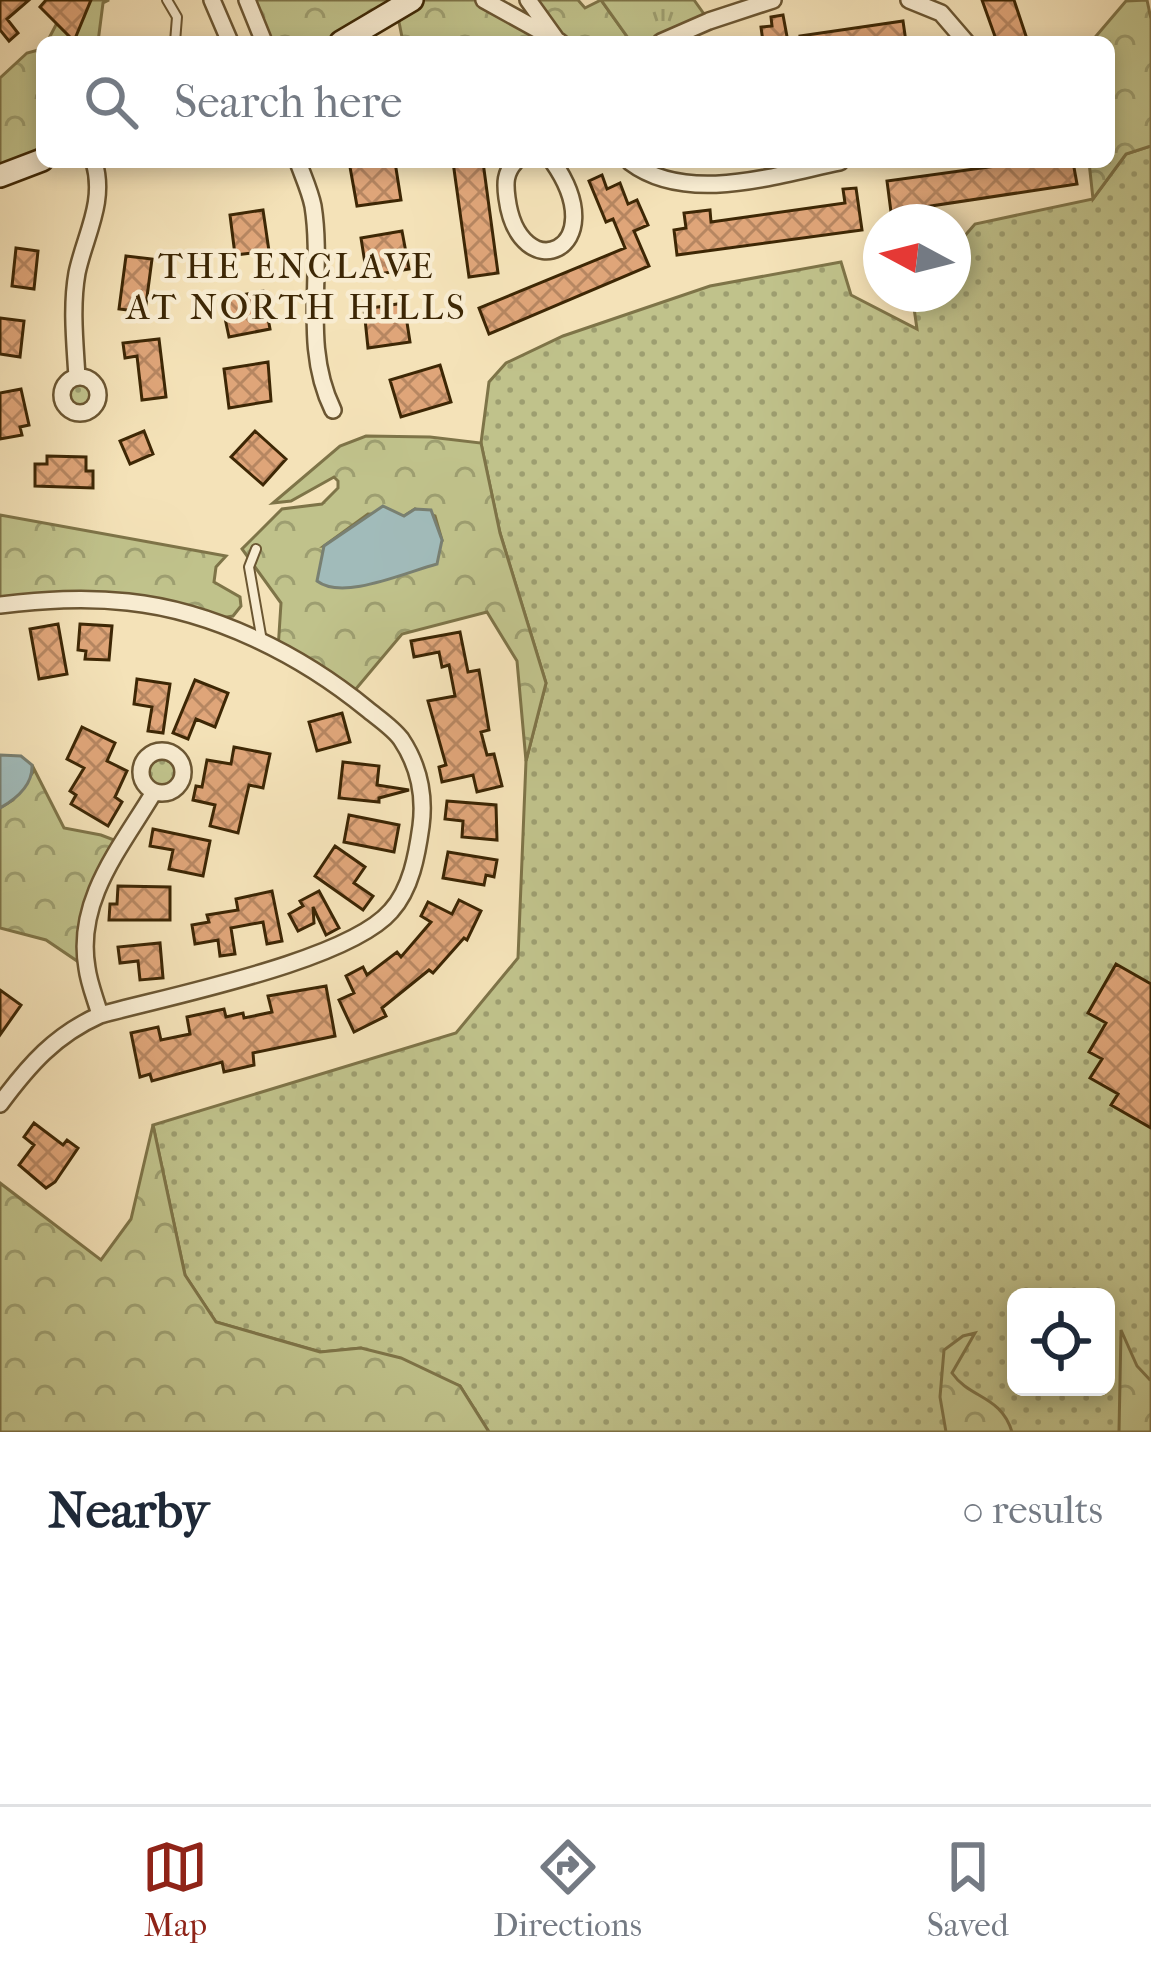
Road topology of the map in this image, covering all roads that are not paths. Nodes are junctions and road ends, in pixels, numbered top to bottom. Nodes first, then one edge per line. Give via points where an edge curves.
1 (167, 0) edge
2 (212, 0) edge
3 (248, 0) edge
4 (412, 0) edge
5 (484, 0) edge
6 (528, 0) edge
7 (773, 0) edge
8 (909, 0) edge
9 (176, 36) edge
10 (227, 36) edge
11 (262, 36) edge
12 (351, 36) edge
13 (548, 36) edge
14 (555, 36) edge
15 (675, 36) edge
16 (961, 36) edge
17 (36, 162) edge
18 (95, 168) edge
19 (300, 168) edge
20 (510, 168) edge
21 (560, 168) edge
22 (640, 168) edge
23 (812, 168) edge
24 (0, 176) edge
25 (77, 377) dead end
26 (333, 410) dead end
27 (256, 549) dead end
28 (0, 605) edge
29 (262, 643) junction
30 (154, 791) dead end
31 (100, 1015) junction
32 (3, 1093) edge

1 - 9 lane
2 - 10 street
3 - 11 street
4 - 12 main road
5 - 13 street
6 - 14 street
7 - 15 street
8 - 16 street via 941,13
17 - 24 main road
18 - 25 street via 98,199 73,309
19 - 26 street via 314,220 316,350
20 - 21 street via 509,212 534,249 567,243 576,230
22 - 23 street via 685,183
27 - 29 lane via 249,567
28 - 29 street via 131,602 203,617
29 - 31 street via 399,736 418,771 424,806 416,863 392,911 359,936 310,958
30 - 31 street via 111,860 86,922 86,967
31 - 32 street via 50,1043

